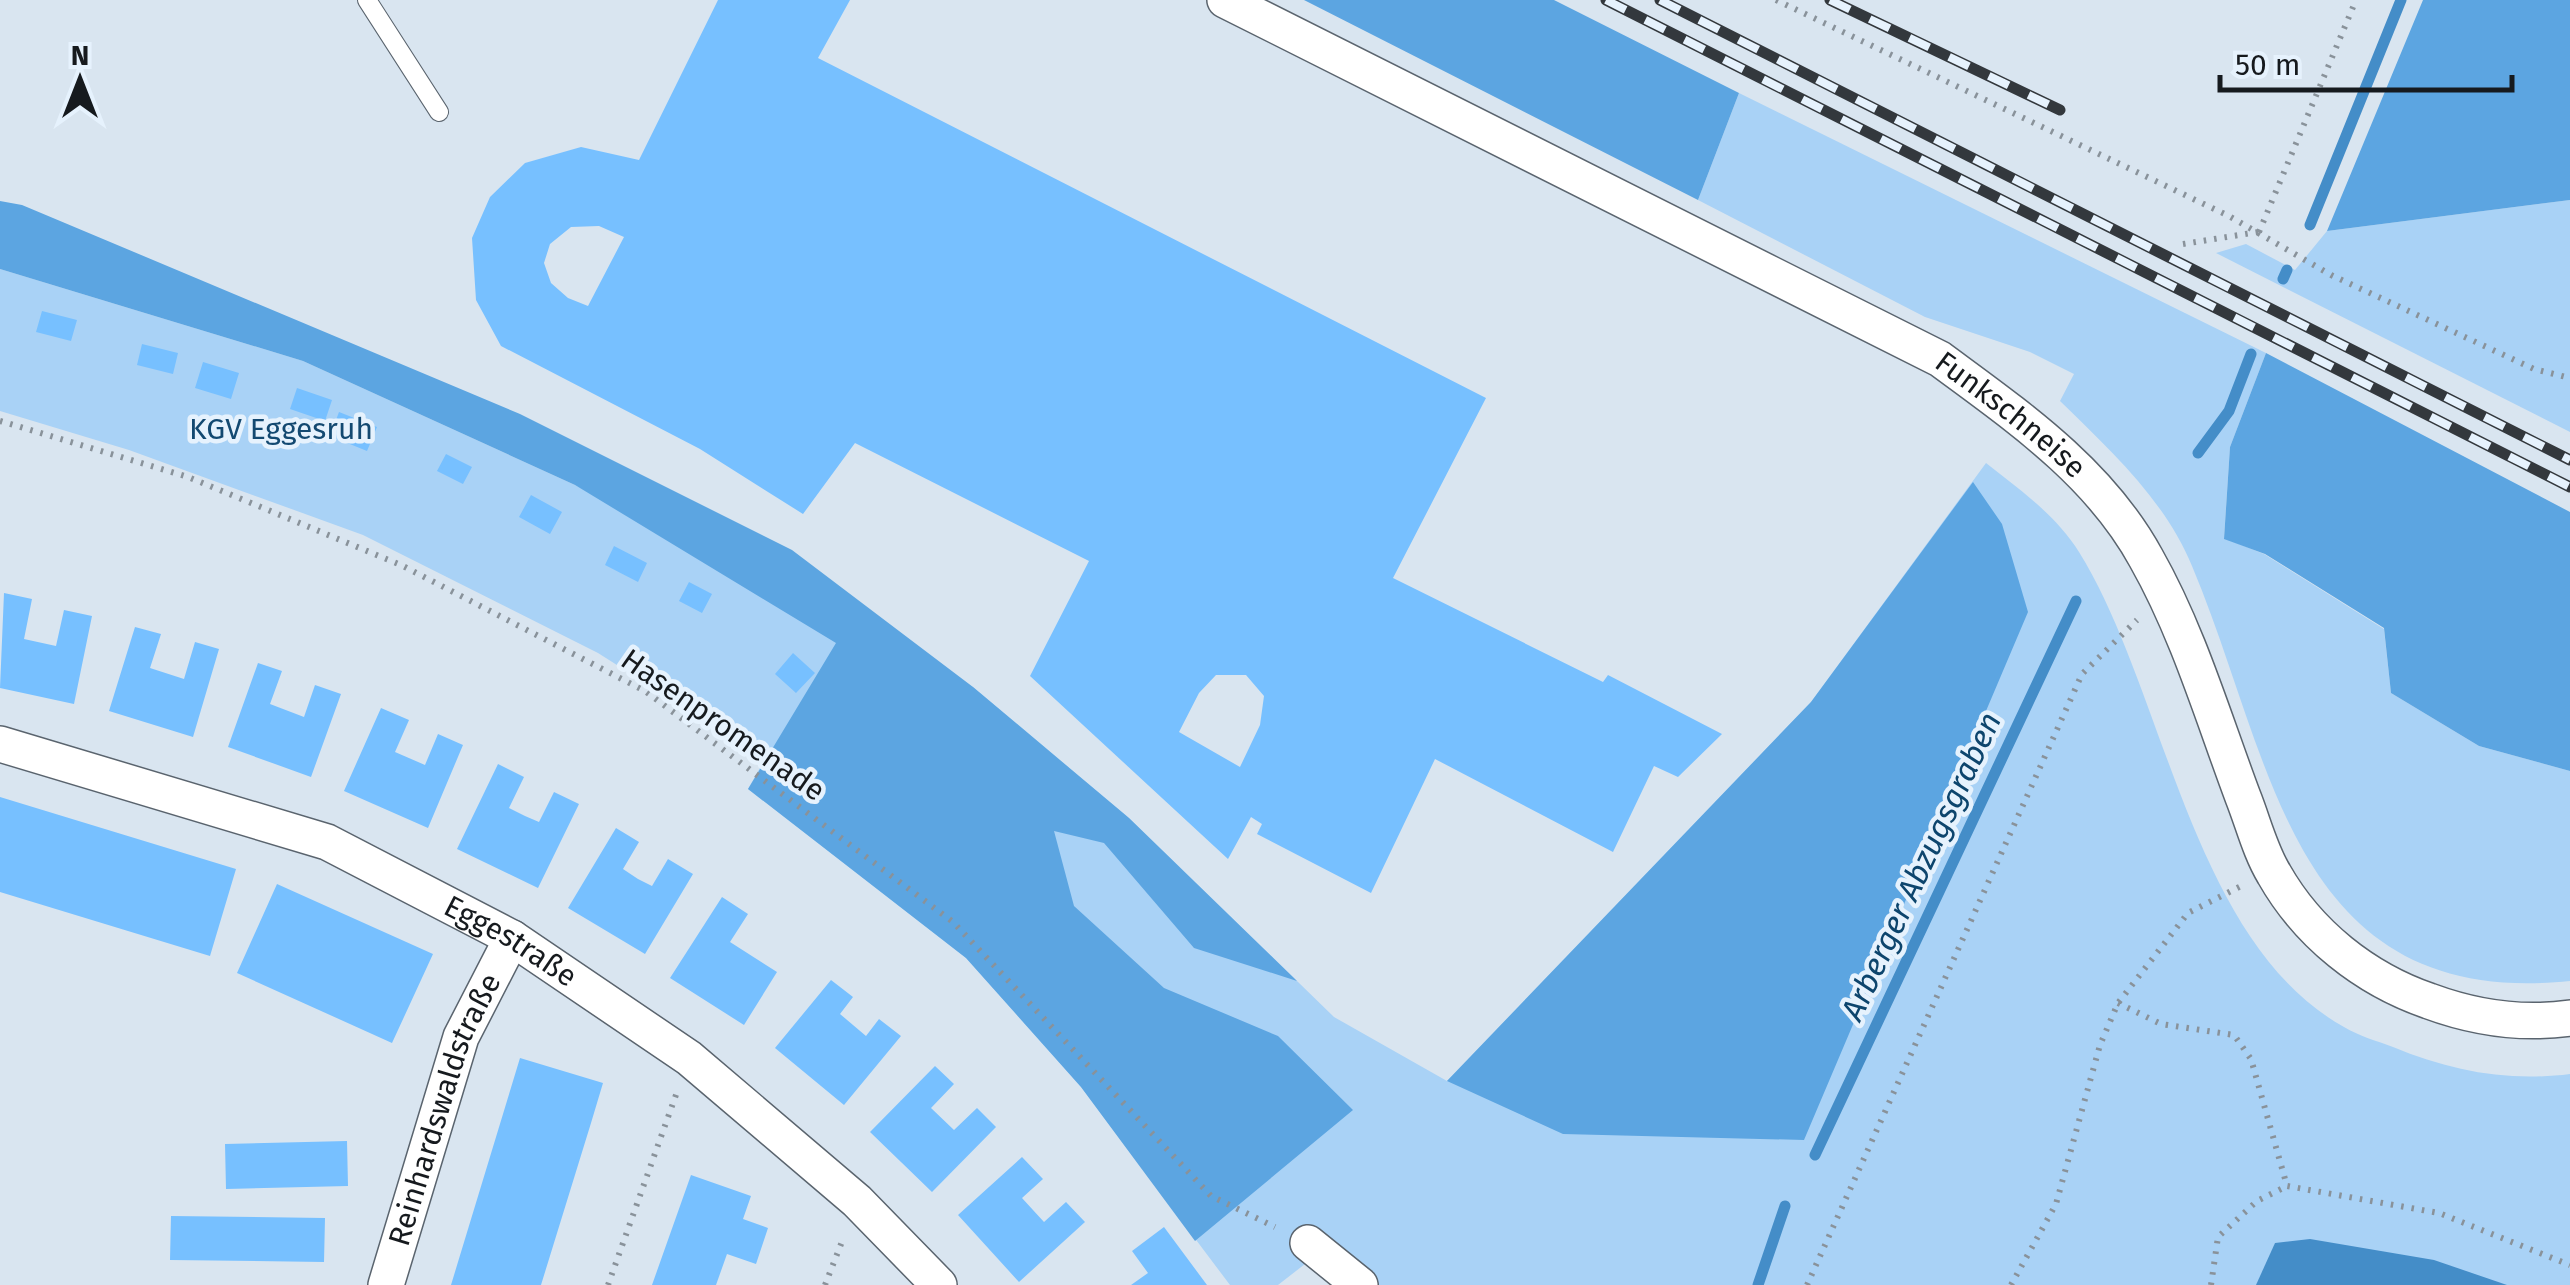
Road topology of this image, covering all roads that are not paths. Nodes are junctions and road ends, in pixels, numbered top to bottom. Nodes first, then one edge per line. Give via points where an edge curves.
1 (367, 0) edge
2 (1225, 0) edge
3 (439, 112) dead end
4 (0, 744) edge
5 (512, 938) junction
6 (2570, 1018) edge
7 (1308, 1243) road end
8 (1335, 1278) edge
9 (386, 1285) edge
10 (939, 1285) edge

1 - 3 lane
2 - 6 street, Funkschneise via 1940,359 2041,434 2111,504 2145,556 2271,870 2336,950 2393,989 2466,1015
4 - 5 street, Eggestraße via 327,842
5 - 9 street, Reinhardswaldstraße via 460,1037
5 - 10 street, Eggestraße via 689,1058 857,1201
7 - 8 street

